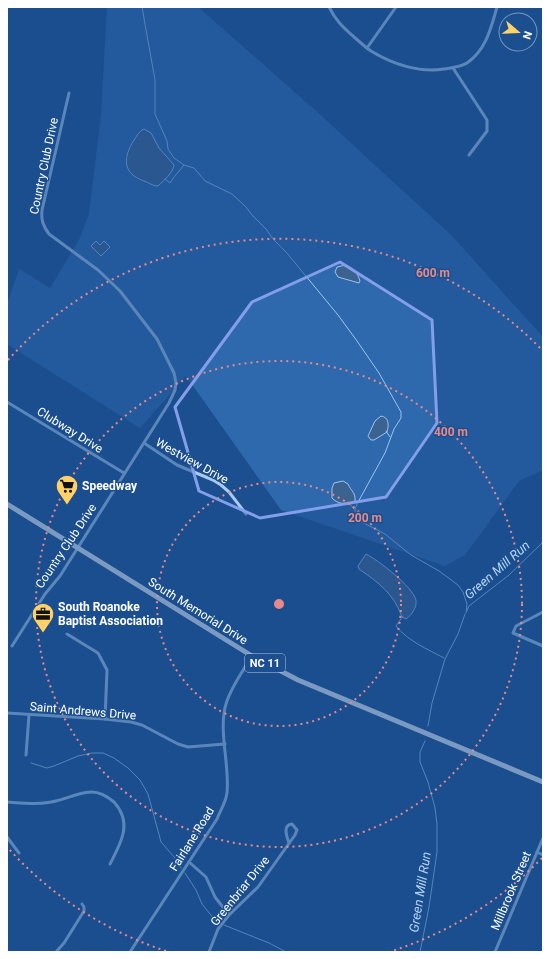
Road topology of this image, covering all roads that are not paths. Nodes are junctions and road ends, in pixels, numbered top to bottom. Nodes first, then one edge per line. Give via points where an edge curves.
1 (329, 7) edge
2 (396, 7) edge
3 (497, 7) edge
4 (367, 48) junction
5 (453, 68) junction
6 (69, 93) dead end
7 (469, 156) dead end
8 (7, 402) edge
9 (144, 443) junction
10 (124, 473) junction
11 (7, 504) edge
12 (246, 514) dead end
13 (78, 548) junction
14 (543, 612) edge
15 (67, 634) dead end
16 (12, 646) dead end
17 (543, 646) edge
18 (252, 656) junction
19 (7, 713) edge
20 (29, 715) junction
21 (104, 719) junction
22 (225, 744) junction
23 (26, 755) dead end
24 (543, 782) edge
25 (7, 802) edge
26 (7, 837) edge
27 (543, 838) edge
28 (288, 844) junction
29 (537, 852) junction
30 (19, 853) dead end
31 (543, 855) edge
32 (189, 862) junction
33 (110, 864) dead end
34 (82, 904) dead end
35 (229, 915) junction
36 (56, 952) edge
37 (130, 952) edge
38 (209, 952) edge
39 (495, 952) edge

1 - 4 street via 335,19
2 - 4 street
3 - 5 street via 484,45 467,64
4 - 5 street via 405,66 423,70
5 - 7 street via 487,120 487,131
6 - 9 street, Country Club Drive via 41,220 49,234 98,270 120,291 157,339 174,373 176,383 172,396
8 - 10 street, Clubway Drive
9 - 10 street, Country Club Drive
9 - 12 street, Westview Drive via 177,465 221,485
10 - 13 street, Country Club Drive
11 - 13 main road, South Memorial Drive / NC 11
13 - 16 street, Country Club Drive
13 - 18 main road, South Memorial Drive / NC 11
14 - 17 street via 516,626 513,633
15 - 21 street via 98,653 107,670
18 - 22 street, Fairlane Road via 225,705
18 - 24 main road, South Memorial Drive / NC 11 via 298,680
19 - 20 street, Saint Andrews Drive
20 - 21 street, Saint Andrews Drive
20 - 23 street
21 - 22 street, Saint Andrews Drive via 142,725 188,747
22 - 32 street, Fairlane Road via 226,794 218,819
25 - 33 street via 37,804 92,792 111,799 120,808 124,818 124,833
26 - 30 street
27 - 29 street, Millbrook Street
28 - 28 street, Greenbriar Drive via 297,830 292,824 289,824 286,831
28 - 35 street, Greenbriar Drive via 258,887
29 - 31 street
29 - 39 street, Millbrook Street
32 - 35 street via 206,877 215,896
32 - 37 street, Fairlane Road
34 - 36 street via 84,911
35 - 38 street, Greenbriar Drive via 218,929

